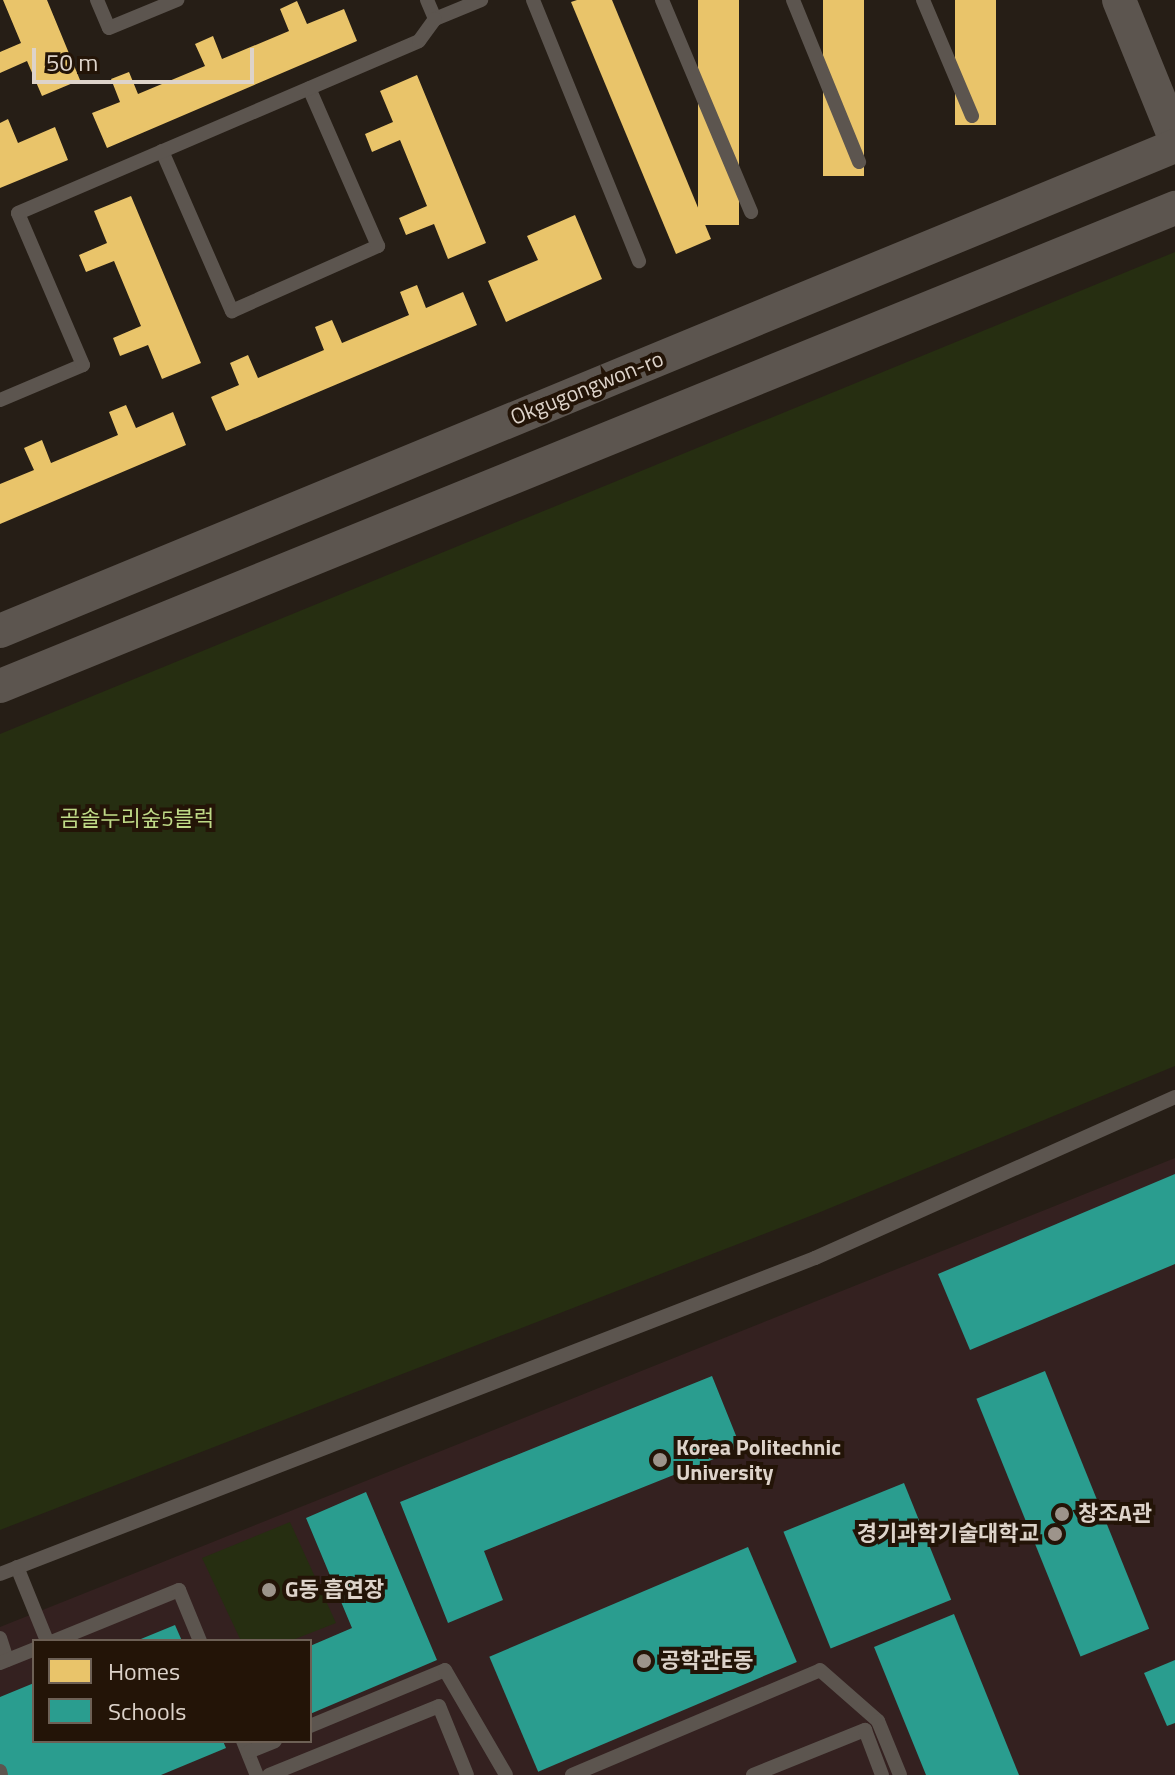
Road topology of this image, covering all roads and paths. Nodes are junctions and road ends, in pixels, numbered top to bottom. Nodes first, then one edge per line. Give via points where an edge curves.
1 (97, 0) edge
2 (177, 0) edge
3 (427, 0) edge
4 (481, 0) edge
5 (533, 0) edge
6 (662, 0) edge
7 (793, 0) edge
8 (923, 0) edge
9 (1119, 0) edge
10 (435, 19) junction
11 (309, 88) junction
12 (972, 116) dead end
13 (1175, 138) edge
14 (1175, 146) edge
15 (162, 151) junction
16 (859, 162) dead end
17 (1175, 208) edge
18 (751, 212) dead end
19 (639, 261) dead end
20 (0, 381) edge
21 (4, 398) edge
22 (0, 631) edge
23 (0, 686) edge
24 (1175, 1097) edge
25 (17, 1567) junction
26 (0, 1574) edge
27 (0, 1638) edge
28 (46, 1639) edge
29 (59, 1639) edge
30 (199, 1639) edge
31 (32, 1650) edge
32 (4, 1661) edge
33 (312, 1725) edge
34 (265, 1743) edge
35 (245, 1747) edge
36 (293, 1772) edge
37 (257, 1775) edge
38 (269, 1775) edge
39 (467, 1775) edge
40 (506, 1775) edge
41 (572, 1775) edge
42 (753, 1775) edge
43 (882, 1775) edge
44 (900, 1775) edge

1 - 2 lane via 109,28
3 - 10 lane
4 - 10 lane
5 - 19 lane
6 - 18 lane
7 - 16 lane
8 - 12 lane
9 - 13 street
10 - 11 lane via 419,41
11 - 15 lane
11 - 15 lane via 378,246 232,311
14 - 22 street, Okgugongwon-ro
15 - 21 lane via 18,213 83,365
17 - 23 street
20 - 21 lane
24 - 25 lane via 815,1258
25 - 26 lane
25 - 28 lane
27 - 32 lane
29 - 30 lane via 179,1590
31 - 32 lane
33 - 40 lane via 445,1670
34 - 35 lane
35 - 37 lane
36 - 38 lane
36 - 39 lane via 439,1706
41 - 44 lane via 820,1670 878,1721
42 - 43 lane via 865,1730

